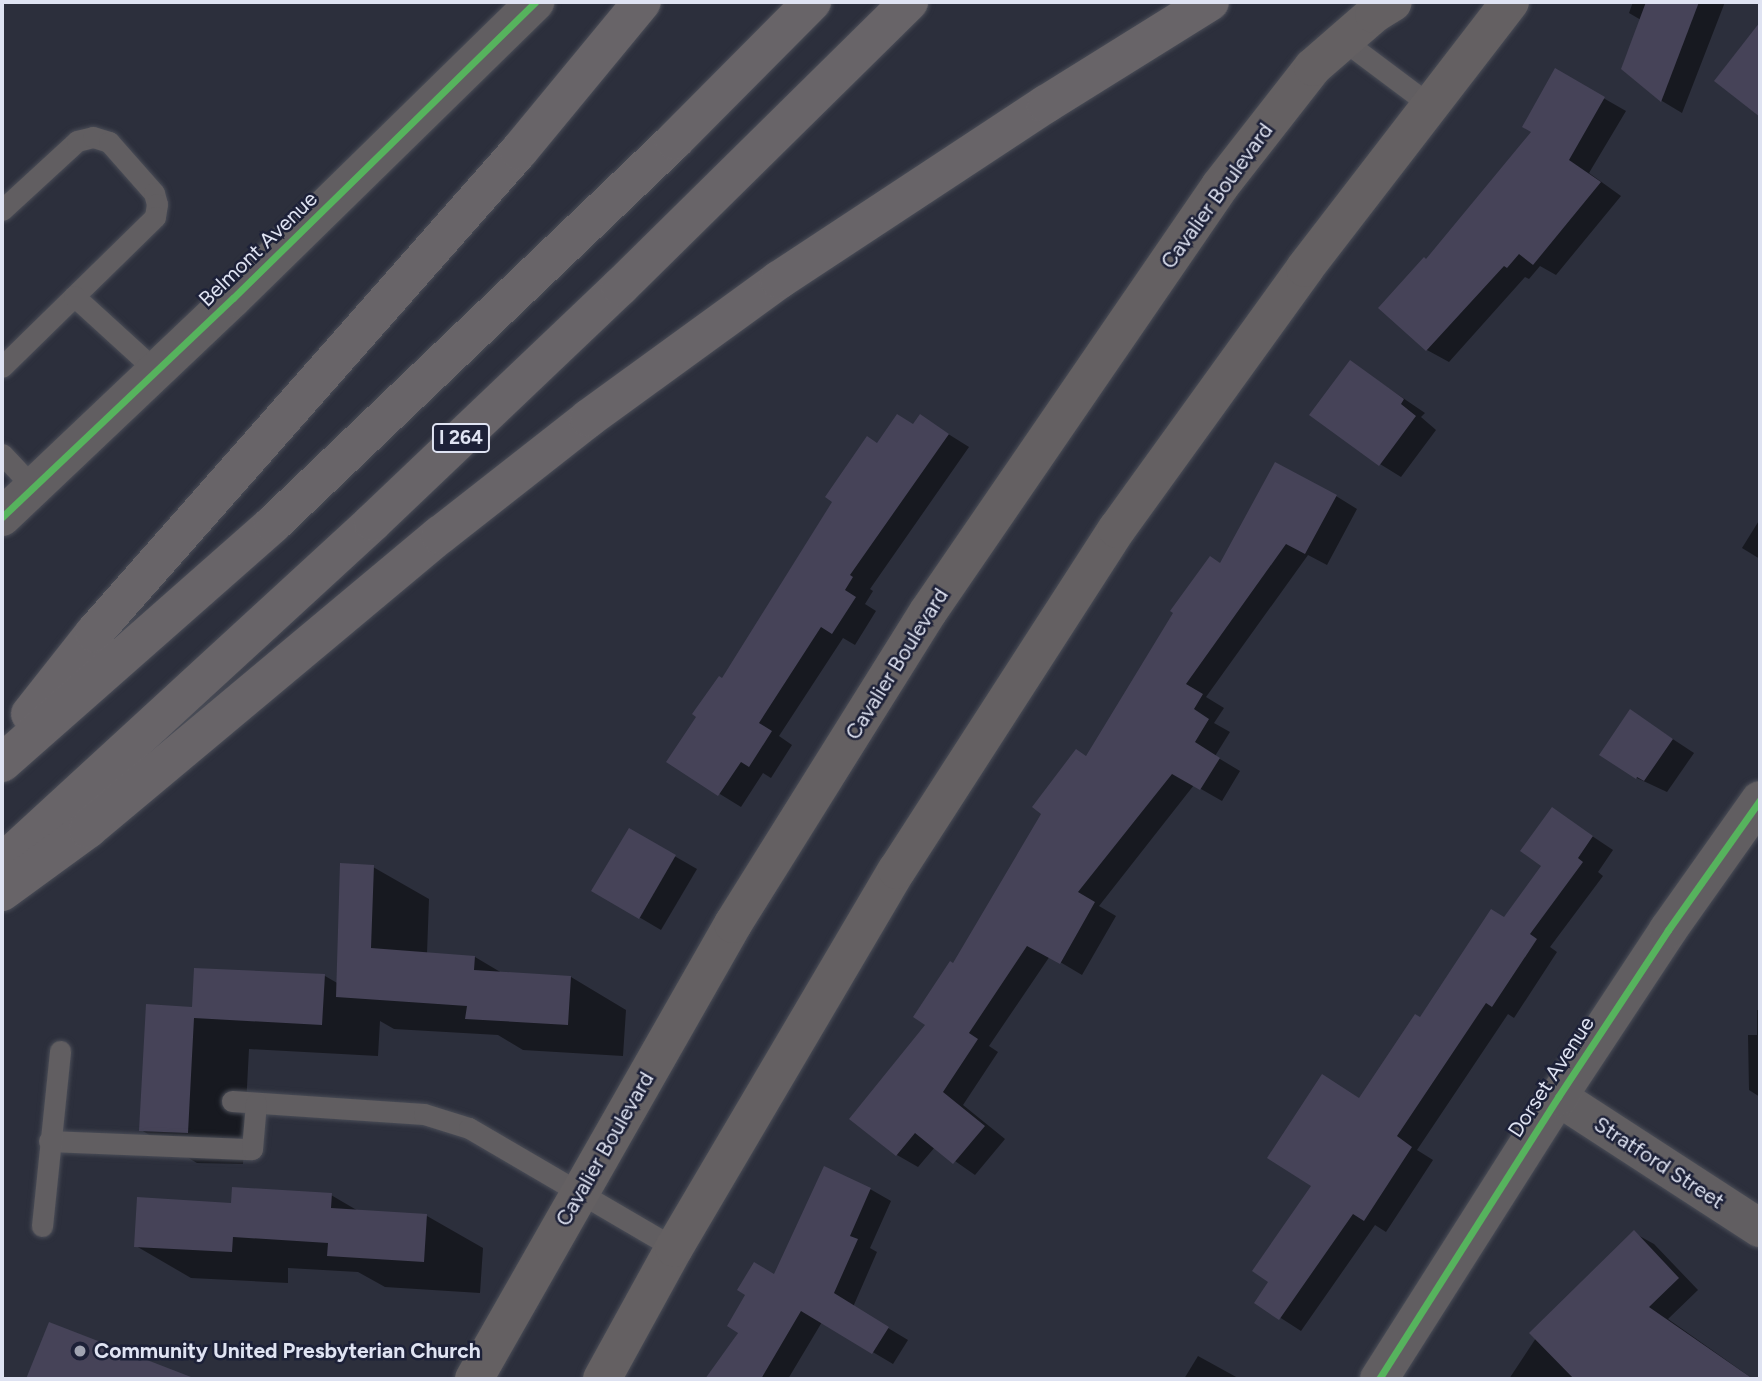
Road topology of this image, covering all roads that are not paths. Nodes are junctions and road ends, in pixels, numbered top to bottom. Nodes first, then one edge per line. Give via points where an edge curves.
1 (536, 2) edge
2 (642, 2) edge
3 (812, 2) edge
4 (909, 2) edge
5 (1210, 2) edge
6 (1393, 2) edge
7 (1510, 2) edge
8 (1343, 40) junction
9 (1430, 105) junction
10 (2, 210) edge
11 (74, 296) junction
12 (2, 367) edge
13 (156, 371) junction
14 (2, 454) edge
15 (33, 487) junction
16 (2, 517) edge
17 (2, 751) edge
18 (2, 762) edge
19 (1760, 800) edge
20 (2, 863) edge
21 (2, 892) edge
22 (60, 1051) dead end
23 (1558, 1097) junction
24 (232, 1101) dead end
25 (256, 1102) junction
26 (49, 1141) junction
27 (580, 1192) junction
28 (42, 1226) dead end
29 (1760, 1228) edge
30 (674, 1248) junction
31 (474, 1379) edge
32 (602, 1379) edge
33 (1379, 1379) edge

1 - 13 street, Belmont Avenue
2 - 17 highway via 519,151 94,634
3 - 18 highway via 674,141 273,524
4 - 20 highway, I 264 via 383,513
5 - 21 highway via 779,279 589,418 440,535 88,829
6 - 8 main road, Cavalier Boulevard
7 - 9 main road
8 - 9 lane
8 - 27 main road, Cavalier Boulevard via 1313,67 1220,186 928,612 733,924
9 - 30 main road via 1116,528 897,870
10 - 11 lane via 77,141 93,137 109,142 153,192 155,217
11 - 12 lane
11 - 13 lane
13 - 15 street, Belmont Avenue
14 - 15 lane
15 - 16 street, Belmont Avenue
19 - 23 street, Dorset Avenue
22 - 26 lane
23 - 29 street, Stratford Street
23 - 33 street, Dorset Avenue
24 - 25 lane
25 - 26 lane via 252,1149
25 - 27 lane via 424,1114 469,1128
26 - 28 lane
27 - 30 lane
27 - 31 main road, Cavalier Boulevard
30 - 32 main road

